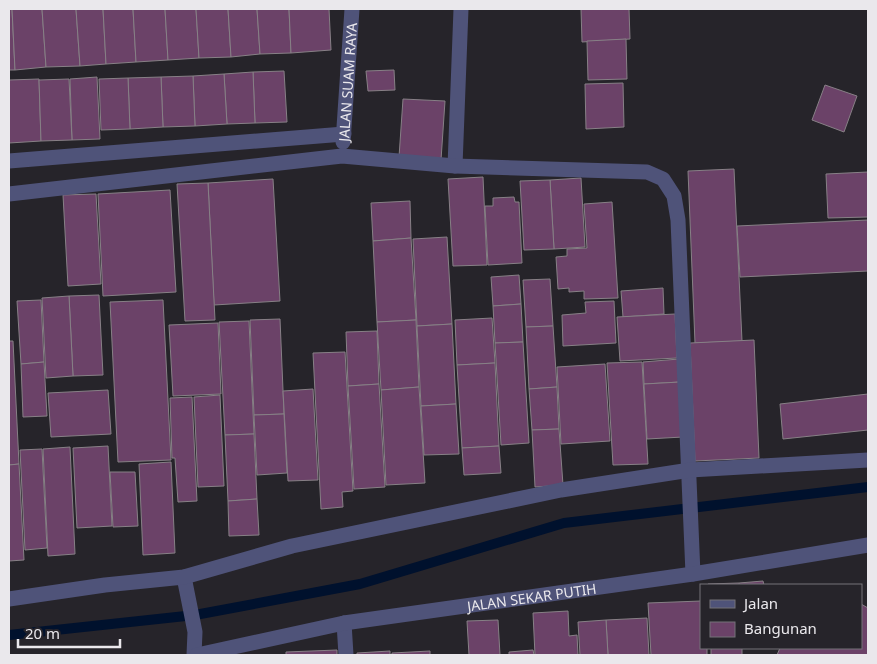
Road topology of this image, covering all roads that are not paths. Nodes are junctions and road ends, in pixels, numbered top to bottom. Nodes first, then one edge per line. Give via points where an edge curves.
1 (352, 9) edge
2 (461, 9) edge
3 (344, 134) junction
4 (342, 156) junction
5 (9, 161) edge
6 (455, 166) junction
7 (9, 194) edge
8 (868, 460) edge
9 (690, 475) junction
10 (868, 545) edge
11 (693, 574) junction
12 (184, 576) junction
13 (9, 599) edge
14 (344, 623) junction
15 (196, 655) edge
16 (346, 655) edge

1 - 3 street, JALAN SUAM RAYA
2 - 6 street
3 - 4 street, JALAN SUAM RAYA
3 - 5 street
4 - 6 street
4 - 7 street
6 - 9 street via 647,172 663,179 674,196 678,220
8 - 9 street
9 - 11 street
9 - 12 street via 561,490 292,546
10 - 11 street, JALAN SEKAR PUTIH
11 - 14 street, JALAN SEKAR PUTIH
12 - 13 street
12 - 15 street
14 - 15 street, JALAN SEKAR PUTIH
14 - 16 street

